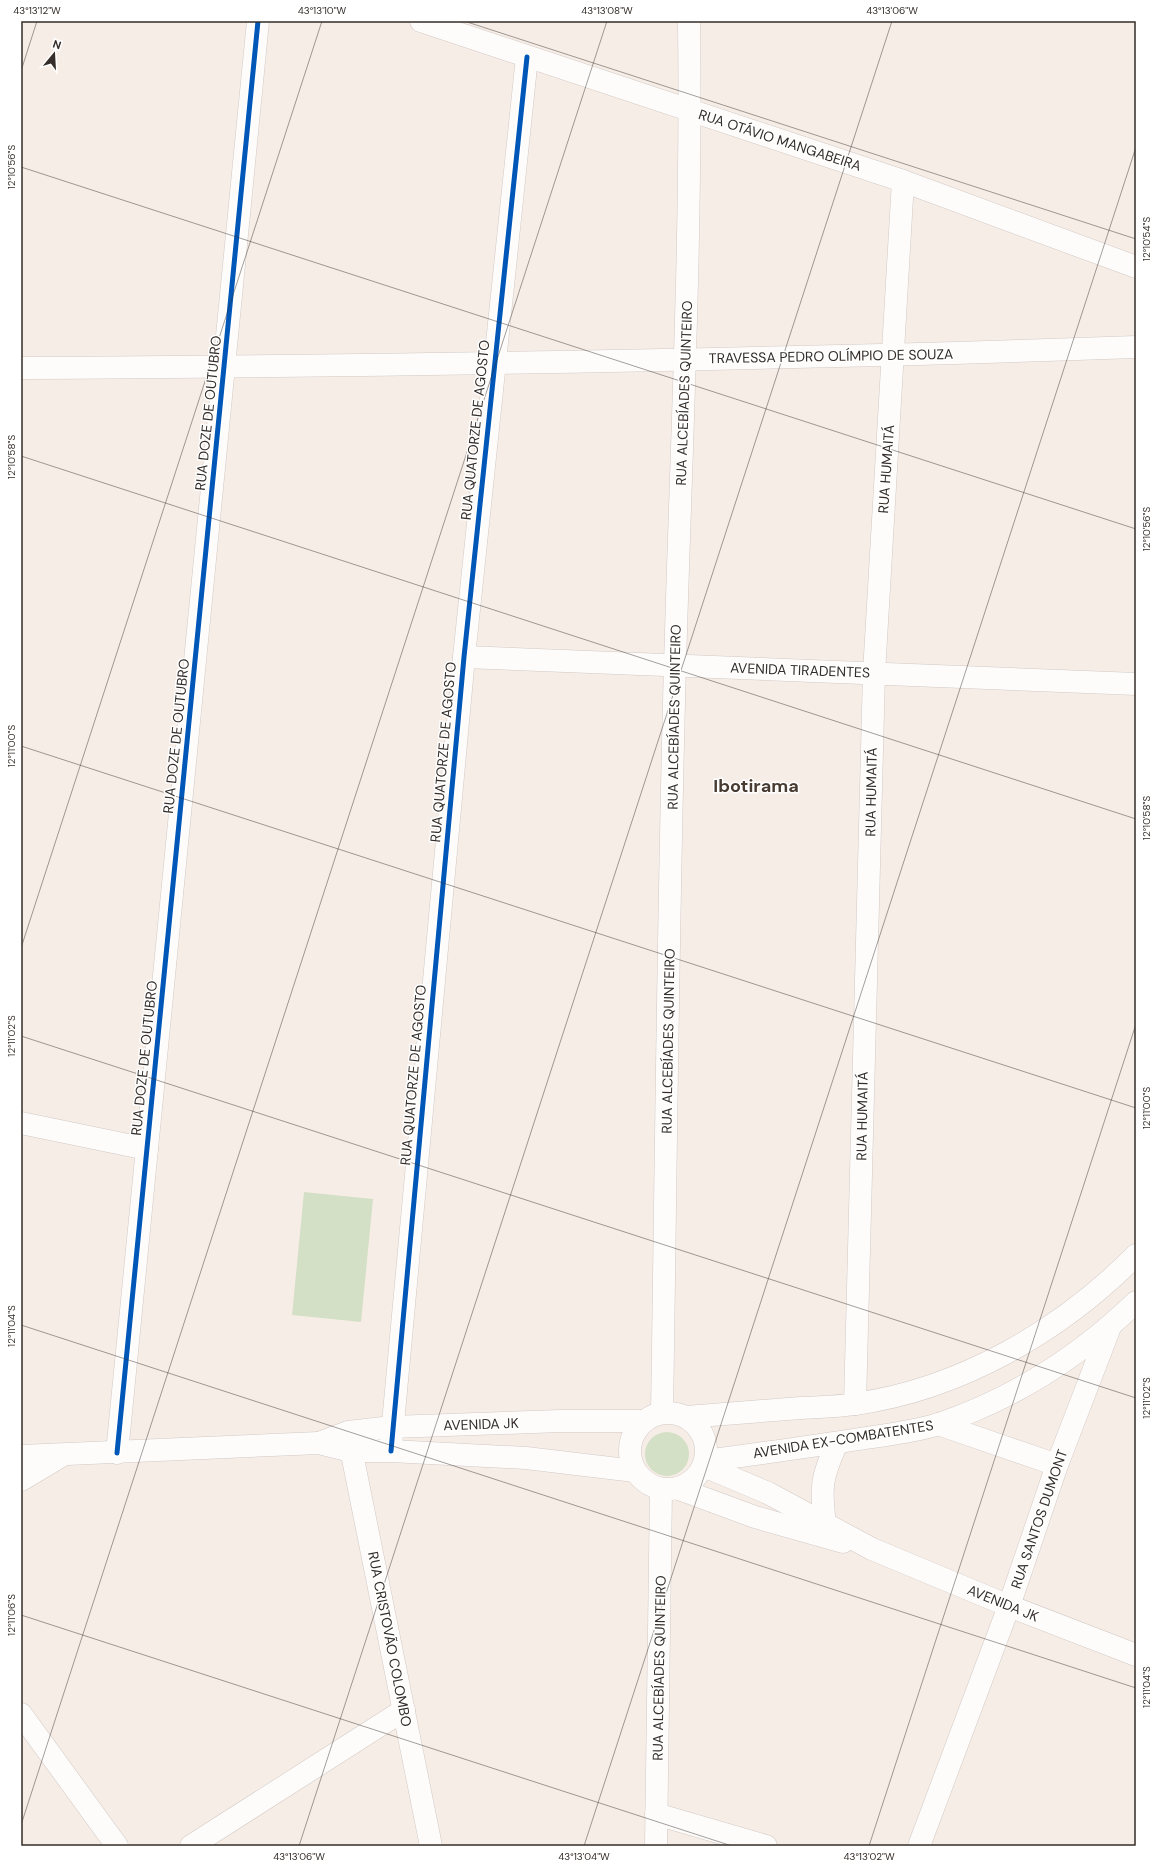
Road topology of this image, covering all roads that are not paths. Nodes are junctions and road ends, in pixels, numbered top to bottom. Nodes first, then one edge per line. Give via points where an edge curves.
1 (258, 21) edge
2 (421, 21) edge
3 (689, 21) edge
4 (527, 57) junction
5 (690, 110) junction
6 (903, 181) junction
7 (1136, 267) edge
8 (1136, 347) edge
9 (893, 355) junction
10 (685, 359) junction
11 (494, 364) junction
12 (225, 367) junction
13 (21, 368) edge
14 (464, 657) junction
15 (675, 666) junction
16 (874, 673) junction
17 (1136, 684) edge
18 (21, 1123) edge
19 (146, 1149) junction
20 (1136, 1255) edge
21 (1136, 1302) edge
22 (1110, 1327) junction
23 (855, 1404) junction
24 (653, 1417) junction
25 (686, 1417) junction
26 (938, 1424) junction
27 (392, 1427) junction
28 (350, 1442) junction
29 (837, 1443) junction
30 (391, 1451) junction
31 (117, 1453) junction
32 (63, 1455) junction
33 (21, 1456) edge
34 (705, 1464) junction
35 (1057, 1465) junction
36 (635, 1471) junction
37 (21, 1480) edge
38 (670, 1489) junction
39 (825, 1523) junction
40 (872, 1549) junction
41 (1009, 1606) junction
42 (1136, 1655) edge
43 (404, 1710) junction
44 (21, 1714) edge
45 (656, 1814) junction
46 (117, 1846) edge
47 (191, 1846) edge
48 (431, 1846) edge
49 (656, 1846) edge
50 (766, 1846) edge
51 (919, 1846) edge

1 - 12 street, RUA DOZE DE OUTUBRO
2 - 4 street, RUA OTÁVIO MANGABEIRA
3 - 5 street, RUA ALCEBÍADES QUINTEIRO
4 - 5 street, RUA OTÁVIO MANGABEIRA
4 - 11 street, RUA QUATORZE DE AGOSTO
5 - 6 street, RUA OTÁVIO MANGABEIRA
5 - 10 street, RUA ALCEBÍADES QUINTEIRO
6 - 7 street, RUA OTÁVIO MANGABEIRA
6 - 9 street, RUA HUMAITÁ
8 - 9 street, TRAVESSA PEDRO OLÍMPIO DE SOUZA
9 - 10 street, TRAVESSA PEDRO OLÍMPIO DE SOUZA
9 - 16 street, RUA HUMAITÁ
10 - 11 street, TRAVESSA PEDRO OLÍMPIO DE SOUZA
10 - 15 street, RUA ALCEBÍADES QUINTEIRO
11 - 12 street, TRAVESSA PEDRO OLÍMPIO DE SOUZA
11 - 14 street, RUA QUATORZE DE AGOSTO
12 - 13 street, TRAVESSA PEDRO OLÍMPIO DE SOUZA
12 - 19 street, RUA DOZE DE OUTUBRO
14 - 15 street, AVENIDA TIRADENTES
14 - 27 street, RUA QUATORZE DE AGOSTO
15 - 16 street, AVENIDA TIRADENTES
15 - 24 street, RUA ALCEBÍADES QUINTEIRO
16 - 17 street, AVENIDA TIRADENTES
16 - 23 street, RUA HUMAITÁ
18 - 19 street
19 - 31 street, RUA DOZE DE OUTUBRO
20 - 23 street via 1083,1303 1035,1336 966,1373 916,1391
21 - 22 street, AVENIDA EX-COMBATENTES
22 - 26 street, AVENIDA EX-COMBATENTES via 1069,1359 1022,1389
22 - 35 street, RUA SANTOS DUMONT
23 - 25 street
24 - 25 street via 674,1413
24 - 27 street, AVENIDA JK
24 - 36 street via 631,1439 629,1450
25 - 34 street via 701,1431 707,1451
26 - 29 street, AVENIDA EX-COMBATENTES
26 - 35 street
27 - 28 street, AVENIDA JK
27 - 30 street, RUA QUATORZE DE AGOSTO
28 - 30 street, AVENIDA JK
28 - 31 street, AVENIDA JK
28 - 43 street, RUA CRISTOVÃO COLOMBO
29 - 34 street, AVENIDA EX-COMBATENTES
29 - 39 street via 823,1481
30 - 36 street, AVENIDA JK via 526,1458
31 - 32 street, AVENIDA JK
32 - 33 street, AVENIDA JK
32 - 37 street
34 - 38 street via 694,1480
34 - 39 street, AVENIDA JK
35 - 41 street, RUA SANTOS DUMONT
36 - 38 street via 651,1486
38 - 40 street, AVENIDA JK via 762,1520
38 - 45 street, RUA ALCEBÍADES QUINTEIRO
39 - 40 street, AVENIDA JK
40 - 41 street, AVENIDA JK
41 - 42 street, AVENIDA JK
41 - 51 street, RUA SANTOS DUMONT
43 - 47 street
43 - 48 street, RUA CRISTOVÃO COLOMBO
44 - 46 street
45 - 49 street, RUA ALCEBÍADES QUINTEIRO
45 - 50 street

